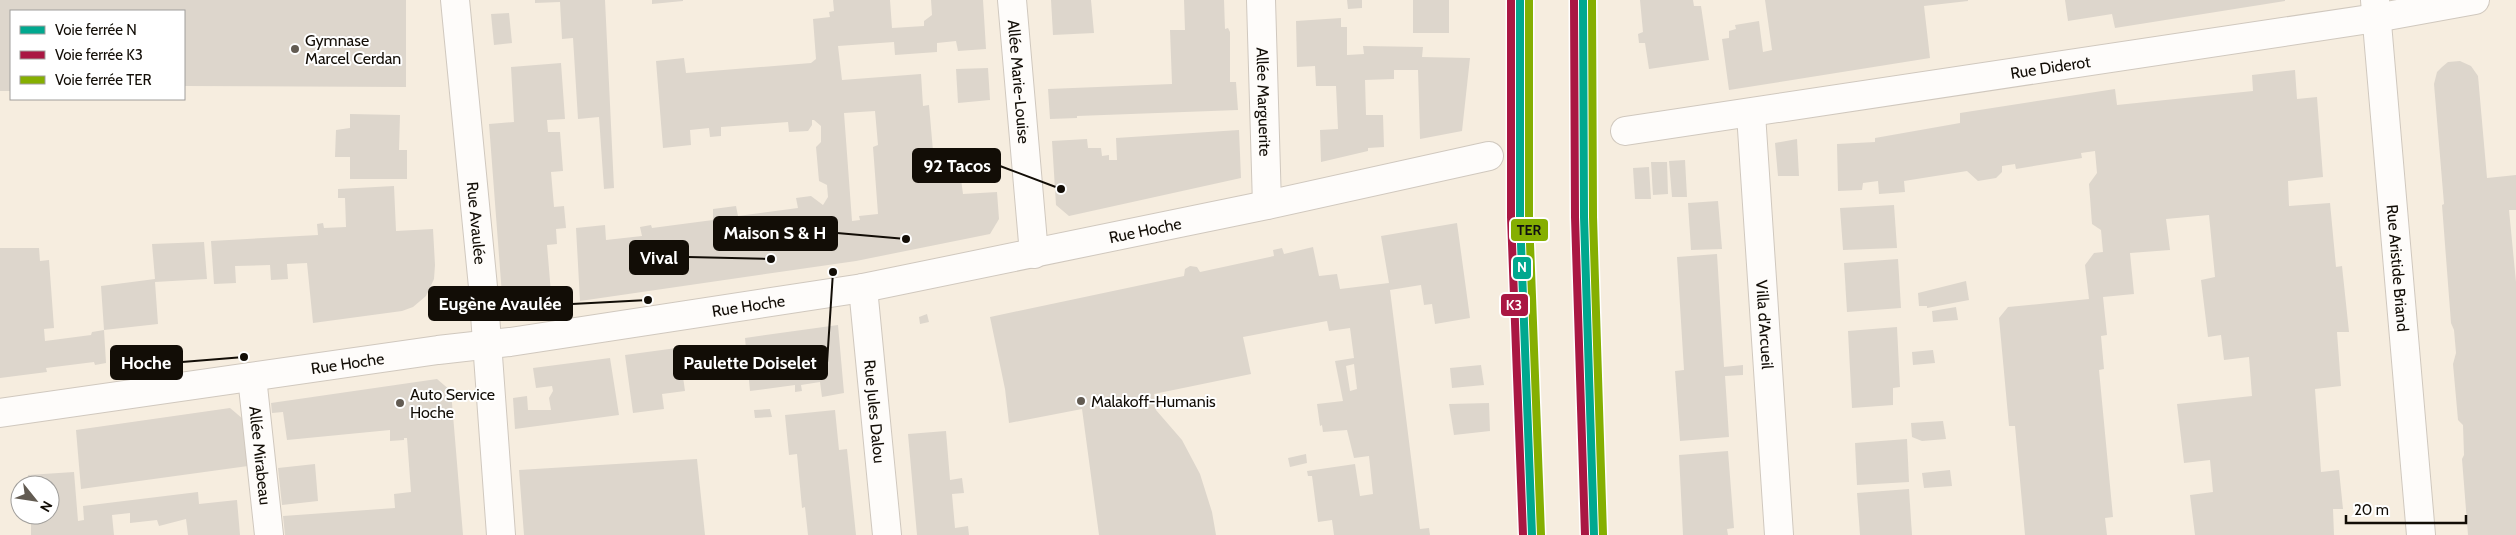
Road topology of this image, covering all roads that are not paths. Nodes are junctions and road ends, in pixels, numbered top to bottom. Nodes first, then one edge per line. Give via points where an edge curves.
1 (455, 0) edge
2 (1012, 0) edge
3 (1261, 0) edge
4 (2474, 0) edge
5 (2375, 9) edge
6 (1750, 114) junction
7 (1625, 132) dead end
8 (1488, 156) dead end
9 (1268, 205) junction
10 (1034, 254) junction
11 (863, 288) junction
12 (488, 343) junction
13 (252, 377) junction
14 (0, 413) edge
15 (269, 535) edge
16 (502, 535) edge
17 (887, 535) edge
18 (1779, 535) edge
19 (2421, 535) edge

1 - 12 street, Rue Avaulée
2 - 10 street, Allée Marie-Louise
3 - 9 street, Allée Marguerite
4 - 5 street, Rue Diderot
5 - 6 street, Rue Diderot
5 - 19 street, Rue Aristide Briand
6 - 7 street, Rue Diderot
6 - 18 street, Villa d'Arcueil
8 - 9 street, Rue Hoche
9 - 10 street, Rue Hoche
10 - 11 street, Rue Hoche
11 - 12 street, Rue Hoche
11 - 17 street, Rue Jules Dalou
12 - 13 street, Rue Hoche
12 - 16 street, Rue Avaulée
13 - 14 street, Rue Hoche
13 - 15 street, Allée Mirabeau

